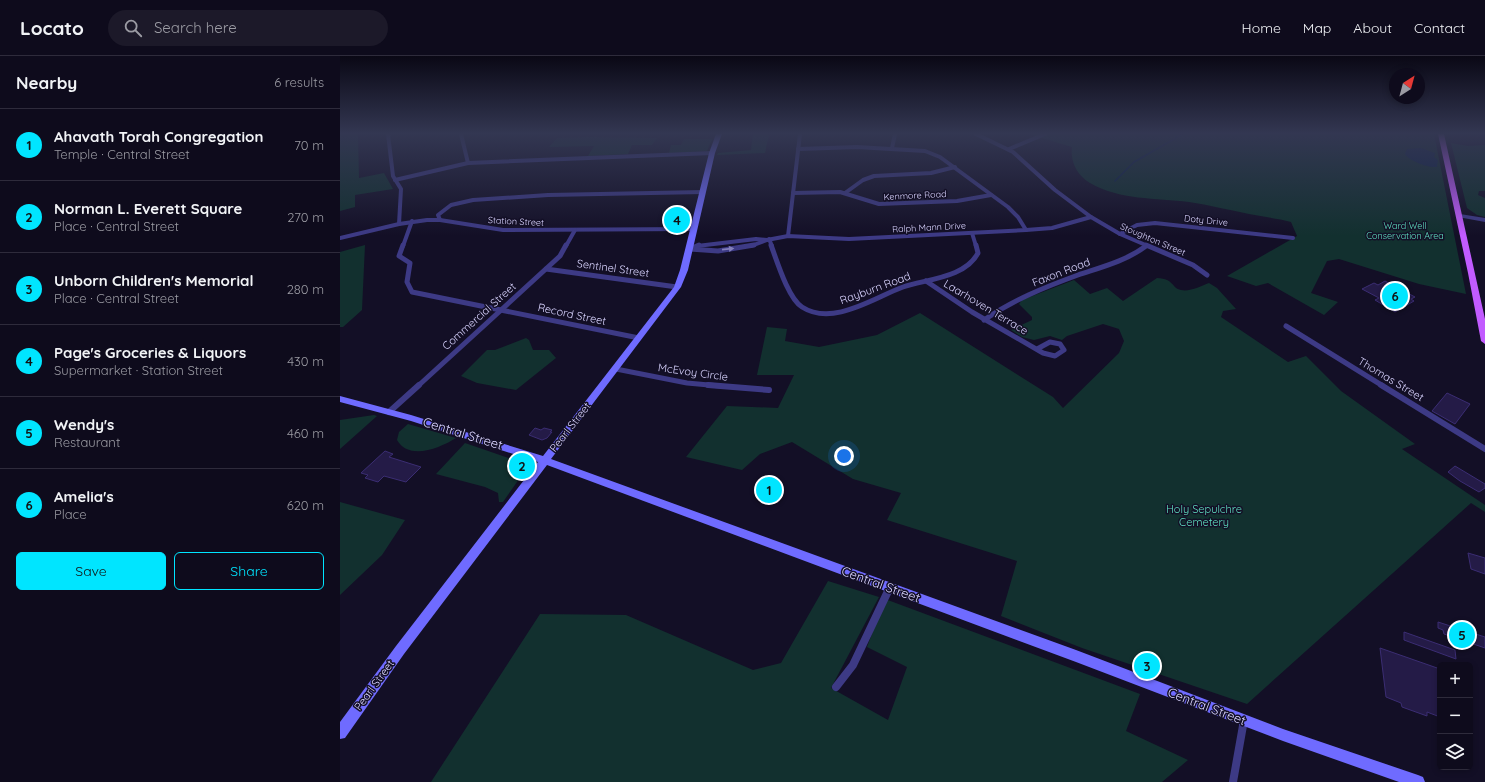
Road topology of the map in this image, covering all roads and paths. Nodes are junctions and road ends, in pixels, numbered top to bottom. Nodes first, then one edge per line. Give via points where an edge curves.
1 (392, 168) edge
2 (450, 168) edge
3 (709, 168) edge
4 (796, 168) edge
5 (951, 168) edge
6 (956, 168) edge
7 (1030, 168) edge
8 (1449, 168) edge
9 (395, 180) junction
10 (703, 192) junction
11 (793, 193) junction
12 (845, 193) junction
13 (991, 195) junction
14 (439, 213) junction
15 (1460, 216) junction
16 (1091, 217) junction
17 (427, 220) junction
18 (440, 220) junction
19 (1485, 220) edge
20 (412, 221) junction
21 (399, 224) junction
22 (694, 229) junction
23 (576, 230) junction
24 (1026, 230) junction
25 (972, 233) junction
26 (1120, 234) junction
27 (788, 236) junction
28 (340, 238) edge
29 (1293, 238) dead end
30 (768, 239) junction
31 (1146, 246) junction
32 (690, 249) junction
33 (546, 269) junction
34 (1207, 275) dead end
35 (926, 281) junction
36 (677, 287) junction
37 (501, 310) junction
38 (984, 320) junction
39 (1286, 326) dead end
40 (639, 338) junction
41 (1485, 341) edge
42 (1037, 349) dead end
43 (616, 369) junction
44 (769, 390) dead end
45 (340, 399) edge
46 (389, 412) junction
47 (1485, 448) edge
48 (544, 460) junction
49 (890, 587) junction
50 (836, 687) dead end
51 (1244, 720) junction
52 (340, 732) edge
53 (1233, 782) edge
54 (1418, 782) edge

1 - 9 street
2 - 9 street
3 - 10 main road, Pearl Street
4 - 11 street
5 - 12 street via 931,173 870,177
6 - 13 street
7 - 16 street, Stoughton Street
8 - 15 main road
9 - 21 street via 401,190
10 - 14 street via 482,199 456,203
10 - 22 main road, Pearl Street
11 - 12 street, Kenmore Road
11 - 27 street
12 - 13 street, Kenmore Road via 879,204 957,201
13 - 24 street via 1013,212
14 - 17 street
14 - 18 street
15 - 19 street
15 - 41 main road
16 - 24 street, Ralph Mann Drive via 1052,228
16 - 26 street, Stoughton Street
17 - 18 street, Station Street
17 - 20 street, Station Street
18 - 23 street, Station Street via 503,230
20 - 21 street, Station Street
20 - 37 street, Record Street via 399,256 410,263 406,273 410,290 418,294
21 - 28 street, Station Street
22 - 23 street, Station Street
22 - 32 main road, Pearl Street
23 - 33 street, Commercial Street via 560,256
24 - 25 street, Ralph Mann Drive
25 - 27 street, Ralph Mann Drive via 849,239
25 - 35 street, Rayburn Road via 978,253 976,258 961,269
26 - 29 street, Doty Drive via 1137,225 1155,223
26 - 31 street, Stoughton Street
27 - 30 street, Ralph Mann Drive
30 - 32 street, Ralph Mann Drive via 759,244 733,248 701,251
30 - 35 street, Rayburn Road via 793,296 799,305 808,310 831,313 845,311 893,291
31 - 34 street, Stoughton Street via 1193,265
31 - 38 street, Faxon Road via 1135,255 1013,301
32 - 36 main road, Pearl Street
33 - 36 street, Sentinel Street
33 - 37 street, Commercial Street
35 - 38 street, Laarhoven Terrace
36 - 40 main road, Pearl Street
37 - 40 street, Record Street
37 - 46 street, Commercial Street
38 - 42 street, Laarhoven Terrace
39 - 47 street, Thomas Street
40 - 43 main road, Pearl Street
43 - 44 street, McEvoy Circle via 687,383
43 - 48 main road, Pearl Street
45 - 46 main road, Central Street
46 - 48 main road, Central Street
48 - 49 main road, Central Street
48 - 52 main road, Pearl Street
49 - 50 street via 860,656
49 - 51 main road, Central Street
51 - 53 street
51 - 54 main road, Central Street

